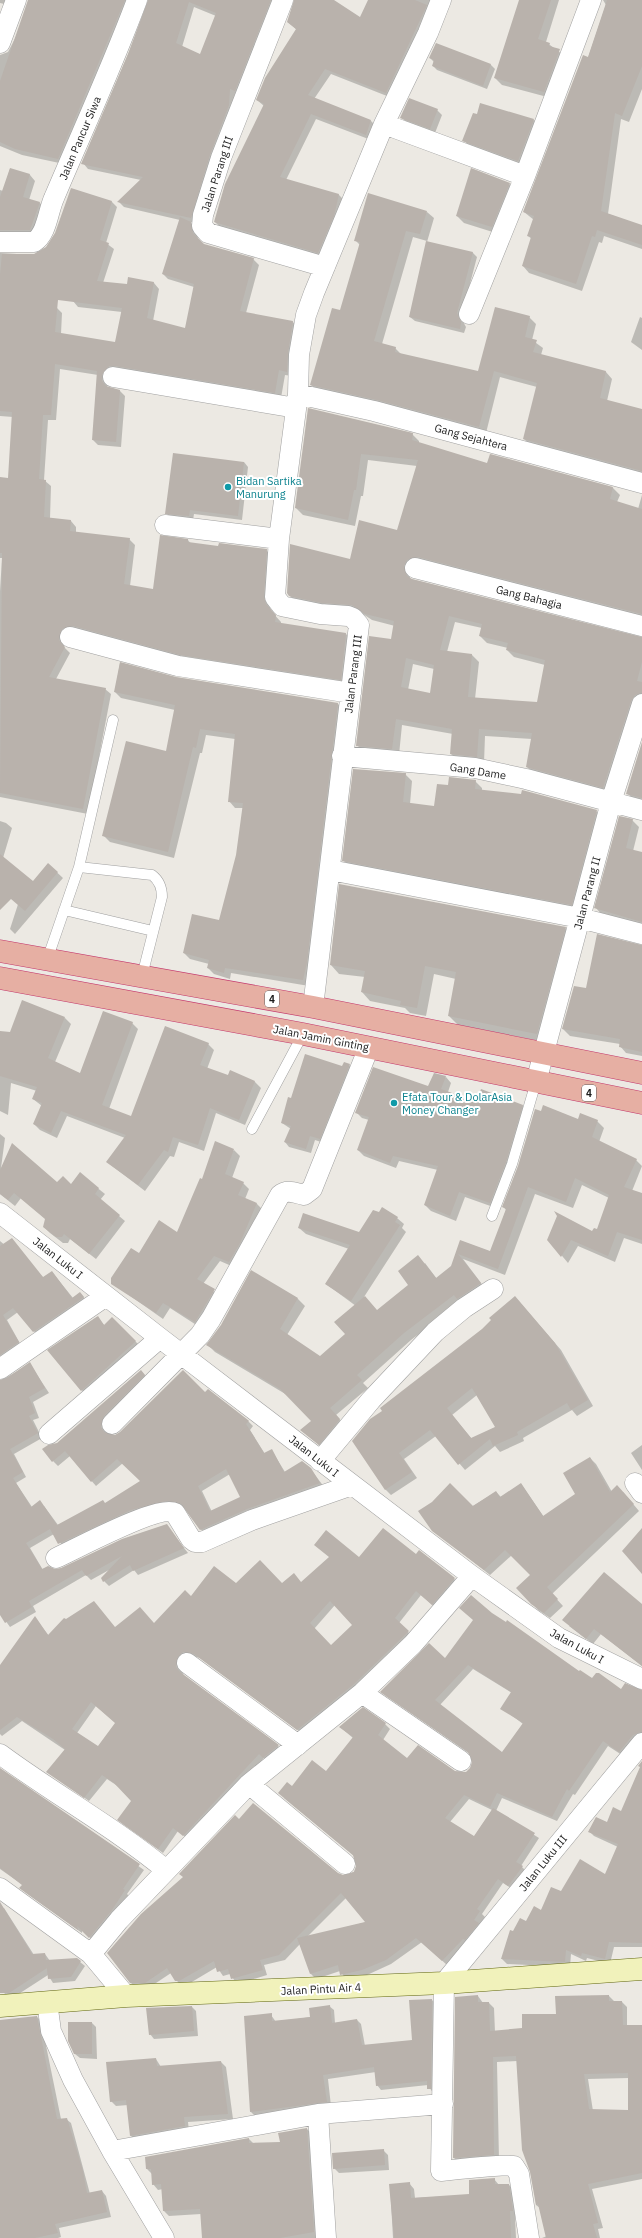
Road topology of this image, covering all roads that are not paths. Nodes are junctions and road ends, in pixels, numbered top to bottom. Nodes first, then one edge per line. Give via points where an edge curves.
1 (16, 0) edge
2 (137, 0) edge
3 (283, 0) edge
4 (441, 0) edge
5 (591, 0) edge
6 (0, 43) edge
7 (384, 124) junction
8 (525, 176) junction
9 (0, 242) edge
10 (327, 264) junction
11 (469, 314) dead end
12 (113, 377) dead end
13 (297, 401) junction
14 (642, 483) edge
15 (165, 525) dead end
16 (279, 540) junction
17 (415, 568) dead end
18 (642, 626) edge
19 (70, 637) dead end
20 (351, 693) junction
21 (642, 704) edge
22 (113, 720) dead end
23 (342, 756) junction
24 (611, 802) junction
25 (642, 810) edge
26 (79, 867) junction
27 (330, 870) junction
28 (64, 910) junction
29 (580, 918) junction
30 (154, 931) junction
31 (642, 934) edge
32 (0, 951) edge
33 (47, 960) junction
34 (142, 976) junction
35 (0, 978) edge
36 (313, 1007) junction
37 (303, 1034) junction
38 (369, 1047) junction
39 (544, 1053) junction
40 (642, 1073) edge
41 (536, 1082) junction
42 (642, 1103) edge
43 (252, 1129) dead end
44 (0, 1213) edge
45 (492, 1216) dead end
46 (493, 1289) dead end
47 (106, 1296) junction
48 (160, 1338) junction
49 (183, 1354) junction
50 (0, 1369) edge
51 (112, 1424) dead end
52 (49, 1434) dead end
53 (320, 1461) junction
54 (352, 1485) junction
55 (56, 1558) dead end
56 (472, 1576) junction
57 (187, 1663) dead end
58 (642, 1679) edge
59 (362, 1693) junction
60 (642, 1743) edge
61 (298, 1745) junction
62 (0, 1754) edge
63 (461, 1761) dead end
64 (249, 1784) junction
65 (345, 1864) dead end
66 (166, 1870) junction
67 (0, 1888) edge
68 (91, 1954) junction
69 (642, 1969) edge
70 (444, 1983) junction
71 (126, 1996) junction
72 (47, 2002) junction
73 (0, 2006) edge
74 (443, 2104) junction
75 (318, 2114) junction
76 (112, 2151) junction
77 (164, 2238) edge
78 (326, 2238) edge
79 (529, 2238) edge

1 - 6 street
2 - 9 street, Jalan Pancur Siwa via 51,204 41,235 34,242
3 - 10 street, Jalan Parang III via 221,158 202,226 208,233
4 - 7 street
5 - 8 street
7 - 8 street
7 - 10 street
8 - 11 street
10 - 13 street, Jalan Parang III via 306,315 299,355
12 - 13 street, Gang Sejahtera
13 - 14 street, Gang Sejahtera via 374,411
13 - 16 street, Jalan Parang III
15 - 16 street
16 - 20 street, Jalan Parang III via 274,591 277,601 282,606 290,608 353,618 359,625
17 - 18 street, Gang Bahagia
19 - 20 street via 178,666
20 - 23 street, Jalan Parang III
21 - 24 street, Jalan Parang II
22 - 26 lane
23 - 24 street, Gang Dame via 475,768
23 - 27 street, Jalan Parang III
24 - 25 street, Gang Dame
24 - 29 street, Jalan Parang II
26 - 28 lane
26 - 30 lane via 152,875 157,879 162,897
27 - 29 street
27 - 36 street, Jalan Parang III
28 - 30 lane
28 - 33 lane
29 - 31 street
29 - 39 street, Jalan Parang II
30 - 34 lane
32 - 33 highway, 4
33 - 34 highway, 4
34 - 36 highway, 4
35 - 37 highway, Jalan Jamin Ginting / 4
36 - 39 highway, 4
37 - 38 highway, Jalan Jamin Ginting / 4
37 - 43 lane
38 - 41 highway, Jalan Jamin Ginting / 4
38 - 49 street via 312,1189 304,1195 289,1191 280,1195 211,1319
39 - 40 highway, 4
39 - 41 street, Jalan Parang II
41 - 42 highway, Jalan Jamin Ginting / 4
41 - 45 lane via 512,1164
44 - 47 street, Jalan Luku I
46 - 53 street via 464,1308 435,1332 371,1400
47 - 48 street, Jalan Luku I
47 - 50 street
48 - 49 street, Jalan Luku I
48 - 52 street
49 - 51 street
49 - 53 street, Jalan Luku I
53 - 54 street, Jalan Luku I
54 - 55 street via 252,1520 202,1542 191,1539 176,1513 166,1511 140,1519
54 - 56 street, Jalan Luku I
56 - 58 street, Jalan Luku I via 559,1638
56 - 59 street via 413,1644
57 - 61 street
59 - 61 street
59 - 63 street
60 - 70 street, Jalan Luku III
61 - 64 street
62 - 66 street via 140,1848
64 - 65 street
64 - 66 street
66 - 68 street via 118,1920
67 - 68 street
68 - 71 street
69 - 70 main road, Jalan Pintu Air 4
70 - 71 main road, Jalan Pintu Air 4
70 - 74 street
71 - 72 main road, Jalan Pintu Air 4
72 - 73 main road, Jalan Pintu Air 4
72 - 76 street via 51,2031 73,2080
74 - 75 street
74 - 79 street via 441,2171 514,2166 519,2174
75 - 76 street
75 - 78 street
76 - 77 street

